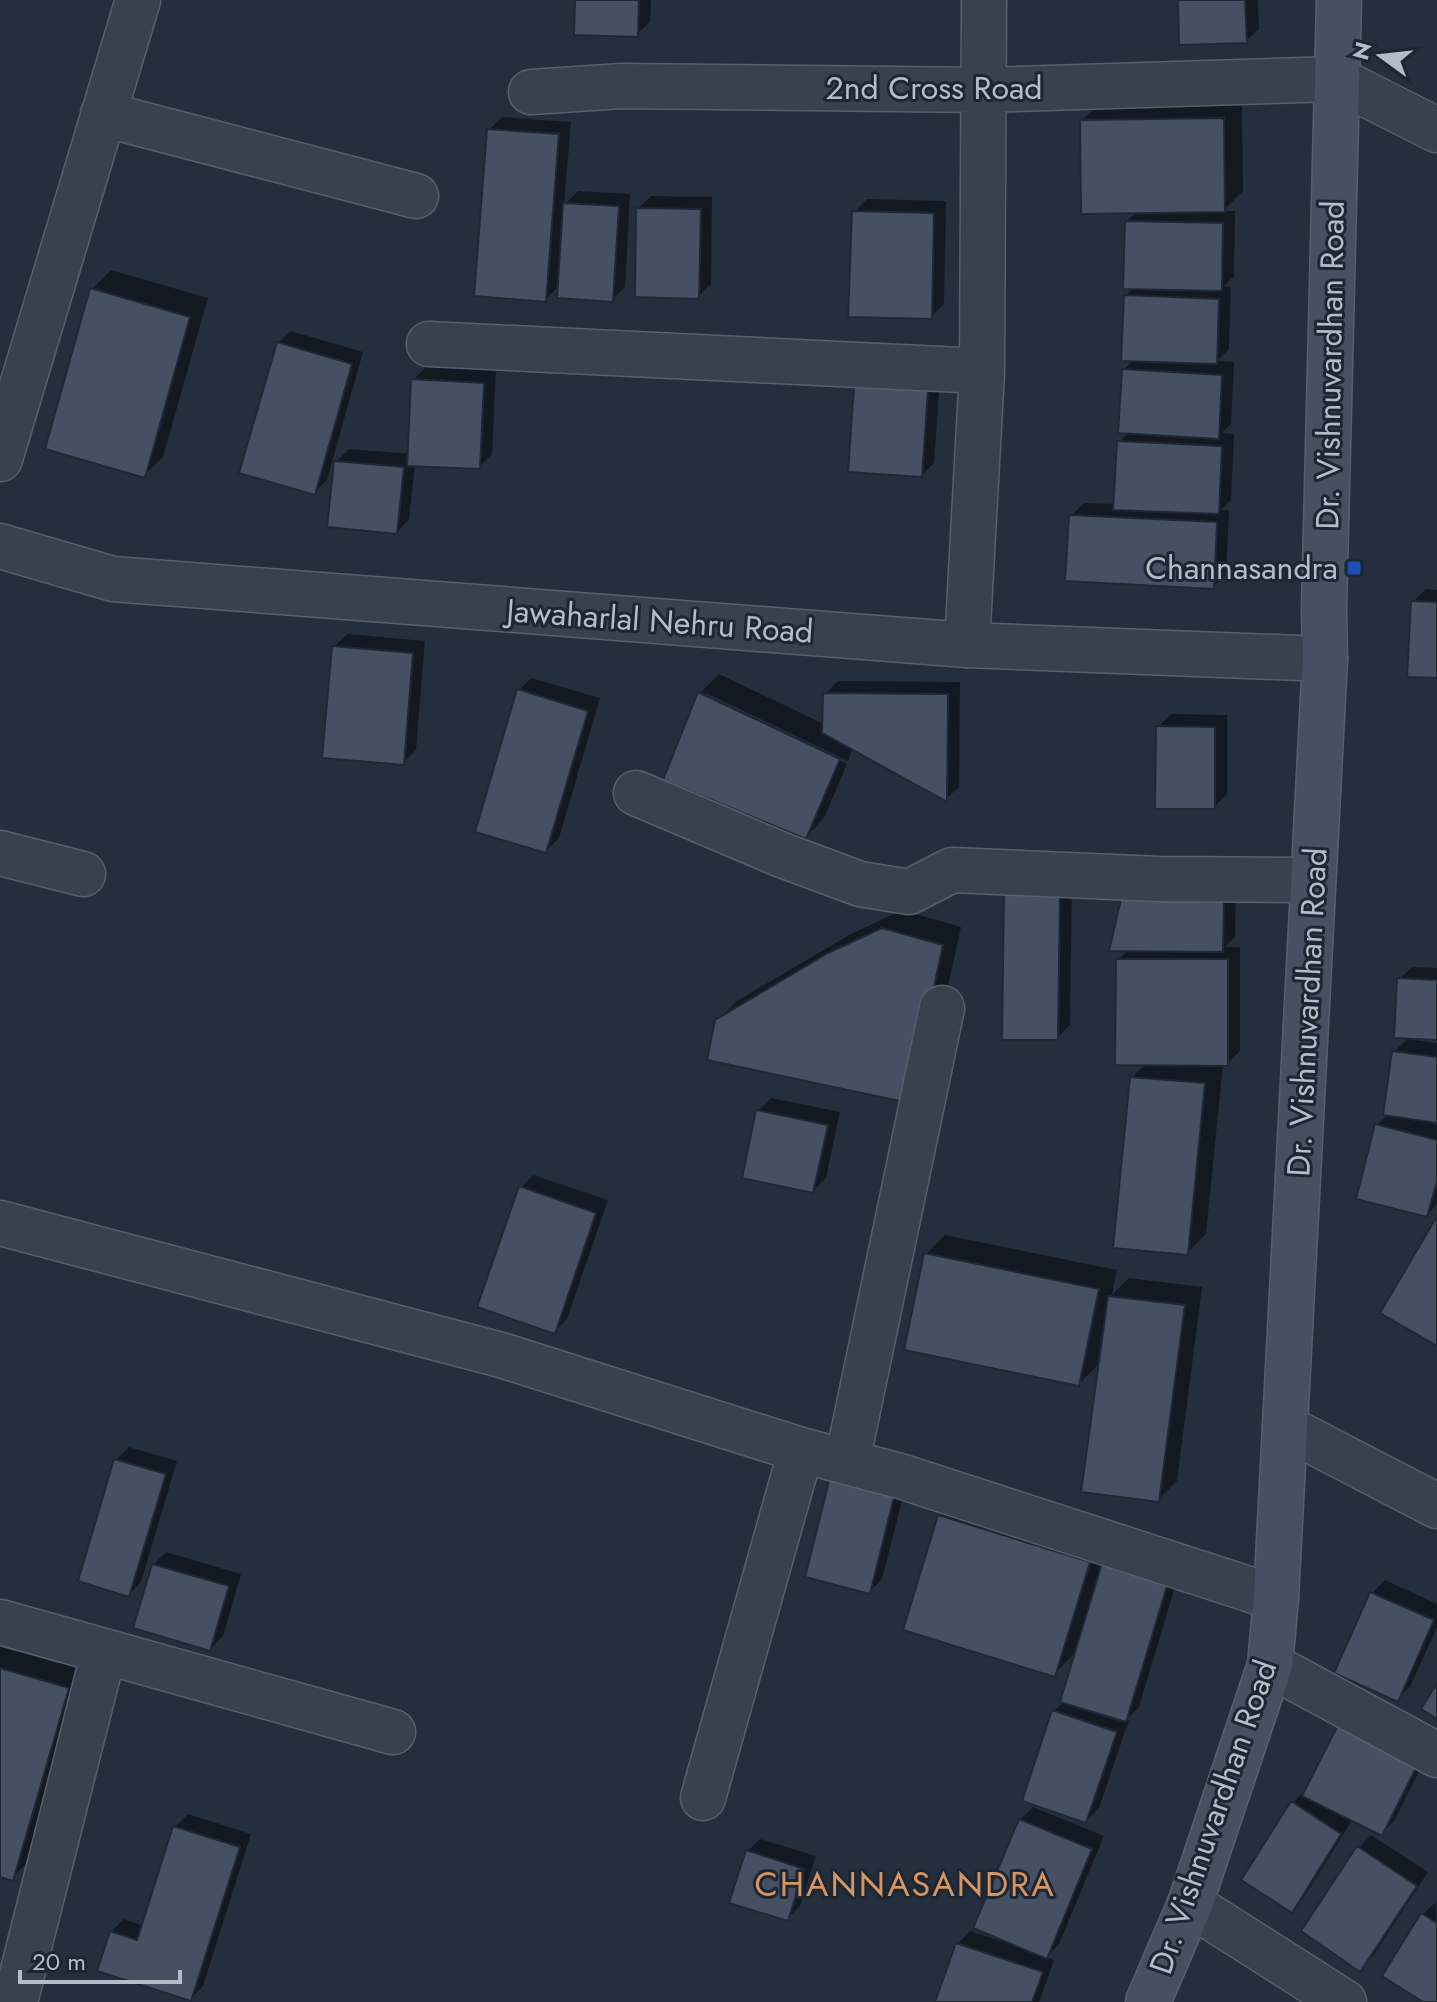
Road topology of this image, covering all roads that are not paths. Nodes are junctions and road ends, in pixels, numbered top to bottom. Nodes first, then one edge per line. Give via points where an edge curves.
1 (138, 0) edge
2 (984, 0) edge
3 (1339, 0) edge
4 (1336, 79) junction
5 (983, 90) junction
6 (531, 92) dead end
7 (103, 114) junction
8 (1437, 130) edge
9 (416, 196) dead end
10 (429, 344) dead end
11 (982, 371) junction
12 (0, 459) edge
13 (0, 546) edge
14 (967, 645) junction
15 (1325, 659) junction
16 (636, 793) dead end
17 (0, 853) edge
18 (83, 874) dead end
19 (1313, 880) junction
20 (942, 1008) dead end
21 (0, 1223) edge
22 (1285, 1427) junction
23 (801, 1450) junction
24 (847, 1462) junction
25 (1437, 1506) edge
26 (1276, 1598) junction
27 (0, 1622) edge
28 (104, 1651) junction
29 (1270, 1665) junction
30 (393, 1732) dead end
31 (1437, 1755) edge
32 (703, 1798) dead end
33 (1190, 1904) junction
34 (15, 2002) edge
35 (1148, 2002) edge
36 (1344, 2002) edge

1 - 7 street
2 - 5 street
3 - 4 main road, Dr. Vishnuvardhan Road
4 - 5 street, 2nd Cross Road
4 - 8 street
4 - 15 main road, Dr. Vishnuvardhan Road
5 - 6 street, 2nd Cross Road via 622,86
5 - 11 street
7 - 9 street
7 - 12 street
10 - 11 street
11 - 14 street
13 - 14 street, Jawaharlal Nehru Road via 113,579
14 - 15 street, Jawaharlal Nehru Road
15 - 19 main road, Dr. Vishnuvardhan Road
16 - 19 street via 860,884 909,892 952,870
17 - 18 street
19 - 22 main road, Dr. Vishnuvardhan Road
20 - 24 street
21 - 23 street via 501,1355
22 - 25 street
22 - 26 main road, Dr. Vishnuvardhan Road
23 - 24 street
23 - 32 street
24 - 26 street
26 - 29 main road, Dr. Vishnuvardhan Road
27 - 28 street
28 - 30 street
28 - 34 street
29 - 31 street
29 - 33 main road, Dr. Vishnuvardhan Road
33 - 35 main road, Dr. Vishnuvardhan Road
33 - 36 street

